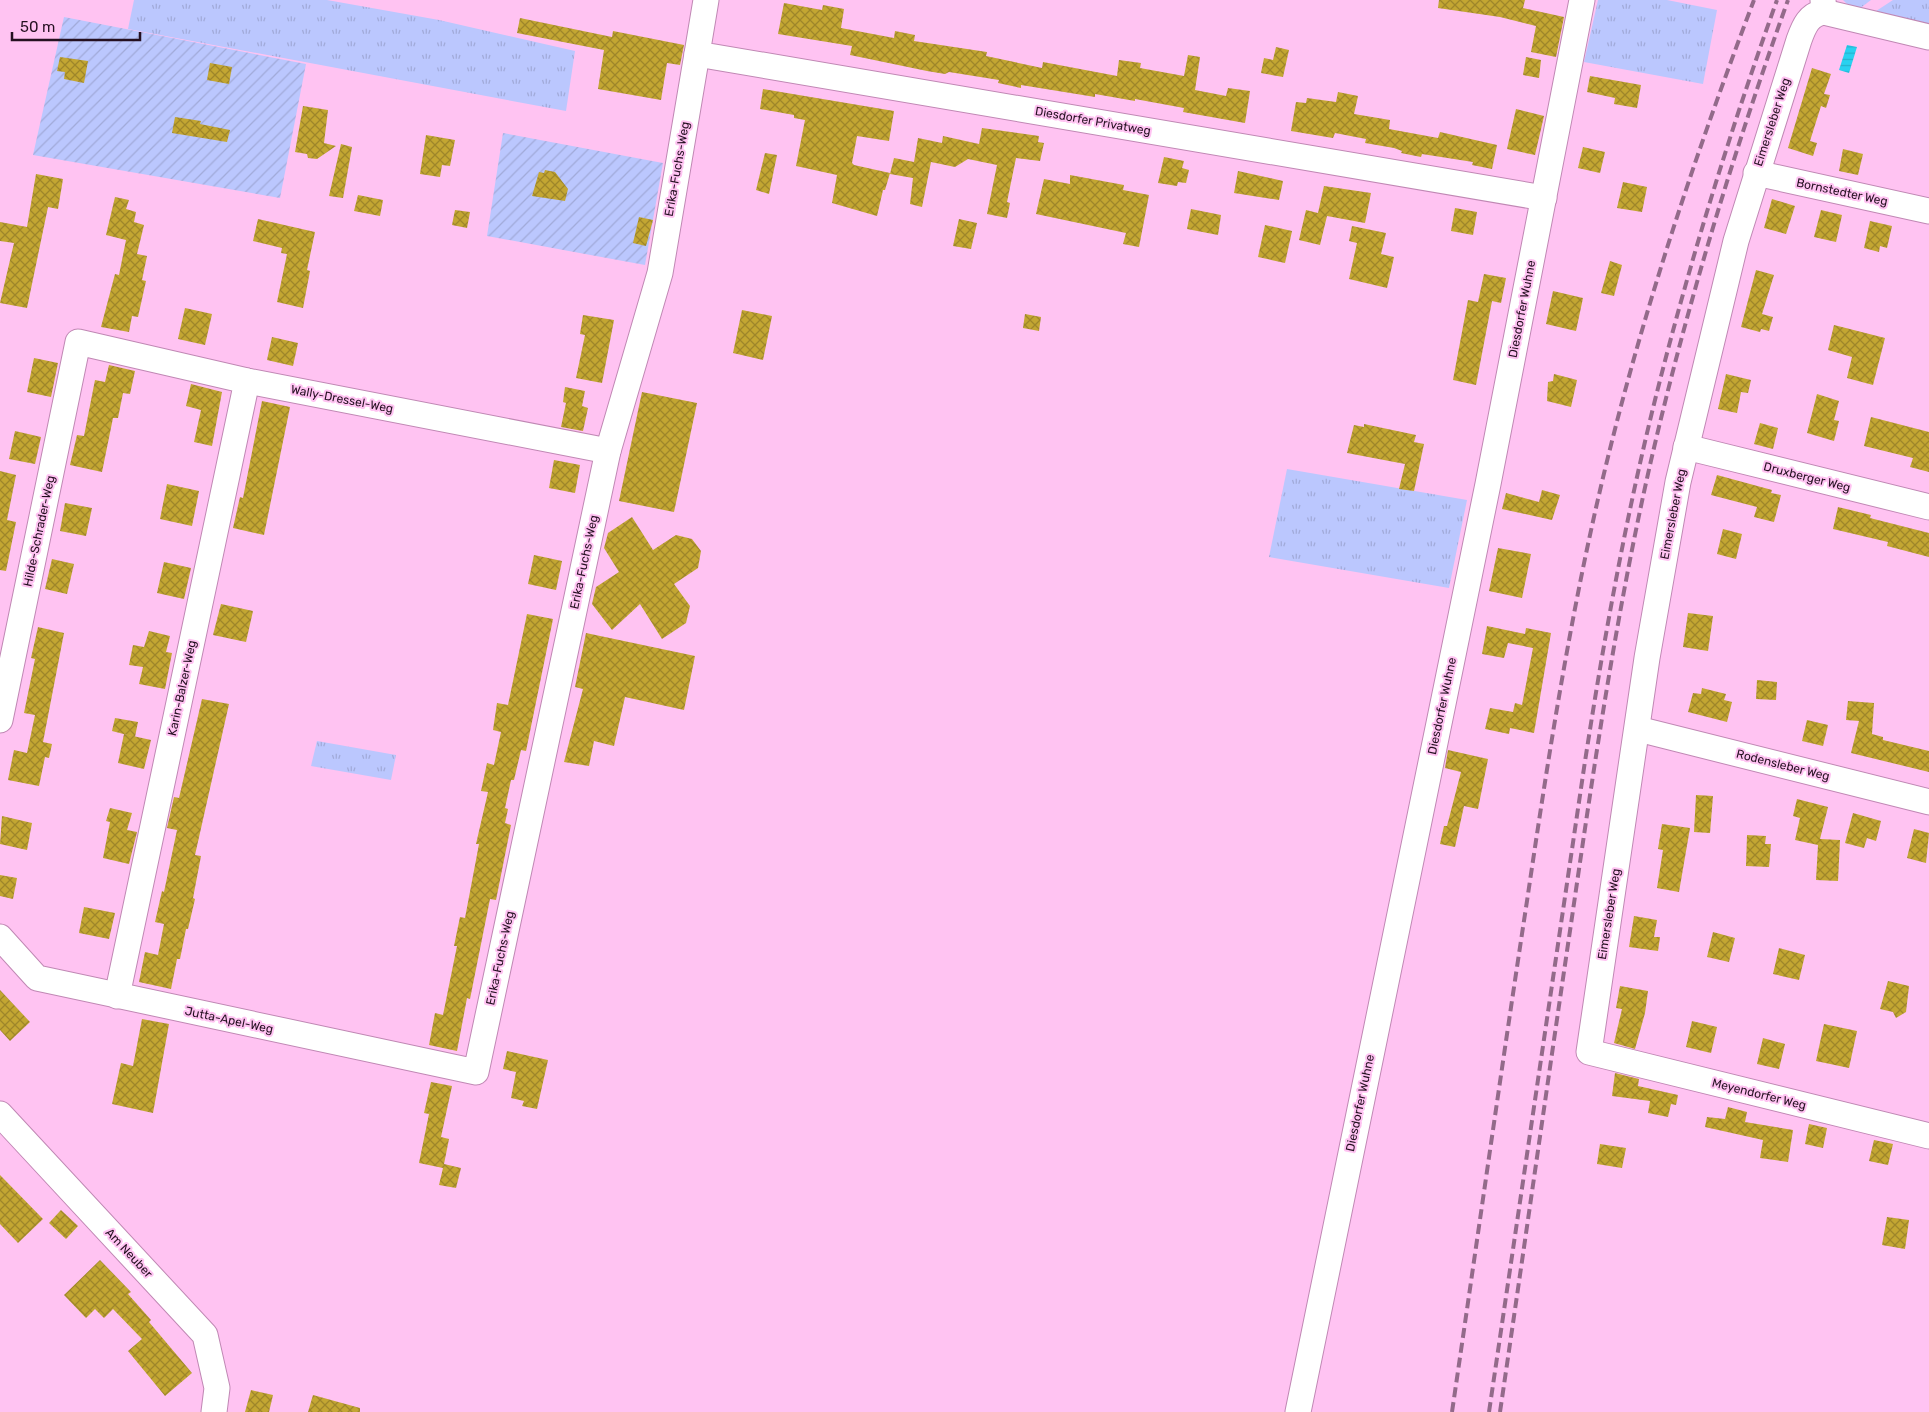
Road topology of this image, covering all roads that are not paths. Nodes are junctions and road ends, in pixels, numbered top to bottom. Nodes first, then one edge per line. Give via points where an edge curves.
1 (706, 0) edge
2 (1582, 0) edge
3 (1824, 6) edge
4 (1929, 37) edge
5 (697, 54) junction
6 (1756, 173) junction
7 (1544, 198) junction
8 (1929, 211) edge
9 (78, 342) joint
10 (247, 381) junction
11 (1686, 447) junction
12 (608, 451) junction
13 (1929, 507) edge
14 (0, 720) edge
15 (1638, 729) junction
16 (1929, 802) edge
17 (0, 937) edge
18 (117, 996) junction
19 (1588, 1052) joint
20 (476, 1072) joint
21 (0, 1114) edge
22 (1929, 1136) edge
23 (214, 1412) edge
24 (1298, 1412) edge

1 - 5 street
2 - 7 street, Diesdorfer Wuhne
3 - 4 street
3 - 6 street, Eimersleber Weg via 1803,29
5 - 7 street, Diesdorfer Privatweg
5 - 12 street, Erika-Fuchs-Weg via 660,273
6 - 8 street, Bornstedter Weg
6 - 11 street, Eimersleber Weg
7 - 24 street, Diesdorfer Wuhne
9 - 10 street, Wally-Dressel-Weg
9 - 14 street, Hilde-Schrader-Weg
10 - 12 street, Wally-Dressel-Weg
10 - 18 street, Karin-Balzer-Weg
11 - 13 street, Druxberger Weg
11 - 15 street, Eimersleber Weg via 1665,552
12 - 20 street, Erika-Fuchs-Weg
15 - 16 street, Rodensleber Weg
15 - 19 street, Eimersleber Weg
17 - 18 street, Jutta-Apel-Weg via 38,978
18 - 20 street, Jutta-Apel-Weg
19 - 22 street, Meyendorfer Weg
21 - 23 street, Am Neuber via 205,1335 217,1388

